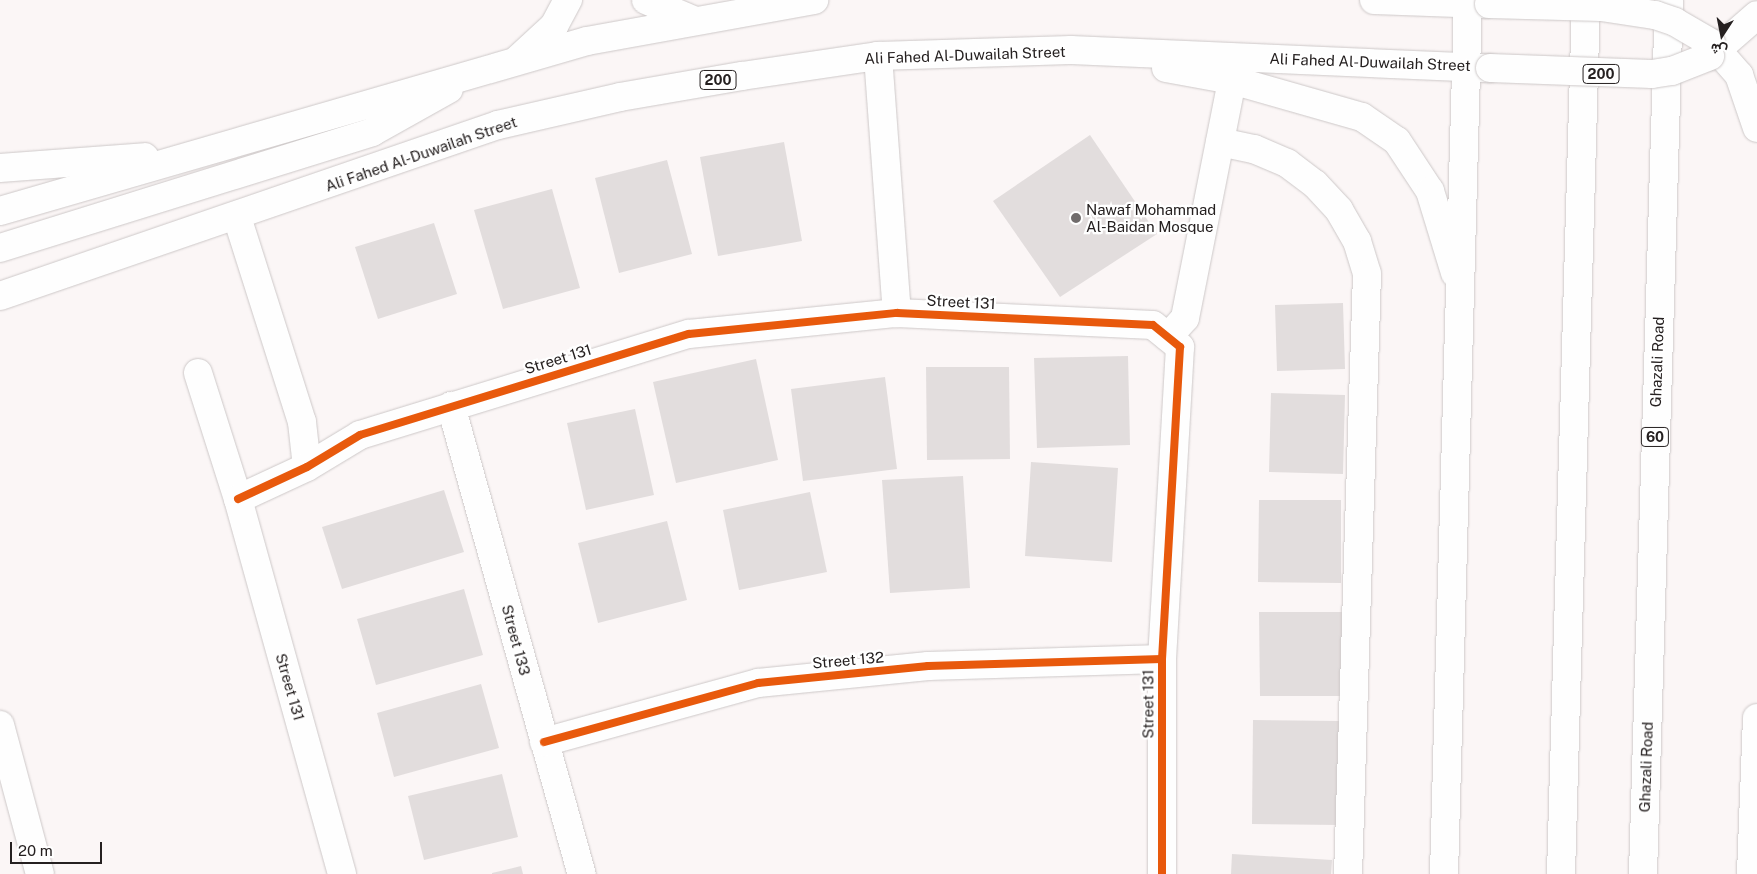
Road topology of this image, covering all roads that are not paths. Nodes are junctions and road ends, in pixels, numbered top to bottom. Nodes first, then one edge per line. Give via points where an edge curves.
1 (568, 0) edge
2 (646, 0) edge
3 (814, 0) edge
4 (1374, 0) edge
5 (1586, 0) edge
6 (1668, 0) edge
7 (1475, 2) edge
8 (1757, 15) edge
9 (693, 20) junction
10 (1713, 49) junction
11 (1071, 50) junction
12 (878, 56) junction
13 (518, 59) junction
14 (1479, 67) junction
15 (470, 73) junction
16 (1232, 80) junction
17 (1757, 128) edge
18 (1220, 142) junction
19 (204, 153) junction
20 (0, 168) edge
21 (0, 211) edge
22 (237, 217) junction
23 (0, 248) edge
24 (1462, 295) junction
25 (0, 296) edge
26 (897, 313) junction
27 (1168, 337) junction
28 (198, 373) dead end
29 (451, 406) junction
30 (307, 467) junction
31 (238, 499) junction
32 (1162, 659) junction
33 (1757, 718) edge
34 (0, 725) edge
35 (544, 742) junction
36 (40, 874) edge
37 (342, 874) edge
38 (582, 874) edge
39 (1162, 874) edge
40 (1348, 874) edge
41 (1444, 874) edge
42 (1561, 874) edge
43 (1643, 874) edge
44 (1751, 874) edge

1 - 13 main road via 554,26
2 - 9 main road
3 - 9 main road
4 - 7 main road
5 - 42 main road
6 - 43 main road, Ghazali Road / 60
7 - 10 main road, bridge via 1601,7 1655,15 1675,22
7 - 14 main road
8 - 10 main road, Ali Fahed Al-Duwailah Street / 200
9 - 13 main road via 587,40
10 - 14 main road, Ali Fahed Al-Duwailah Street / 200, bridge via 1672,71 1652,74
10 - 17 main road via 1739,75
11 - 12 main road, Ali Fahed Al-Duwailah Street / 200
11 - 14 main road, Ali Fahed Al-Duwailah Street / 200
11 - 16 main road
12 - 22 main road, Ali Fahed Al-Duwailah Street / 200 via 620,98 498,125
12 - 26 main road
13 - 15 main road
14 - 24 main road
15 - 19 main road
15 - 23 main road via 422,106 372,132
16 - 18 main road
16 - 24 main road via 1362,117 1397,141 1430,191
18 - 27 main road via 1185,318
18 - 40 main road via 1262,152 1287,163 1315,184 1339,210 1357,241 1367,274
19 - 20 main road
19 - 21 main road
22 - 25 main road, Ali Fahed Al-Duwailah Street / 200
22 - 30 main road via 302,422
24 - 41 main road
26 - 27 main road, Street 131 via 1153,325
26 - 29 main road, Street 131 via 689,334
27 - 32 main road, Street 131 via 1180,347
28 - 31 main road, Street 131
29 - 30 main road, Street 131 via 360,435
29 - 35 main road, Street 133
30 - 31 main road, Street 131
31 - 37 main road, Street 131
32 - 35 main road, Street 132 via 928,666 758,683
32 - 39 main road, Street 131
33 - 44 main road
34 - 36 main road
35 - 38 main road, Street 133

